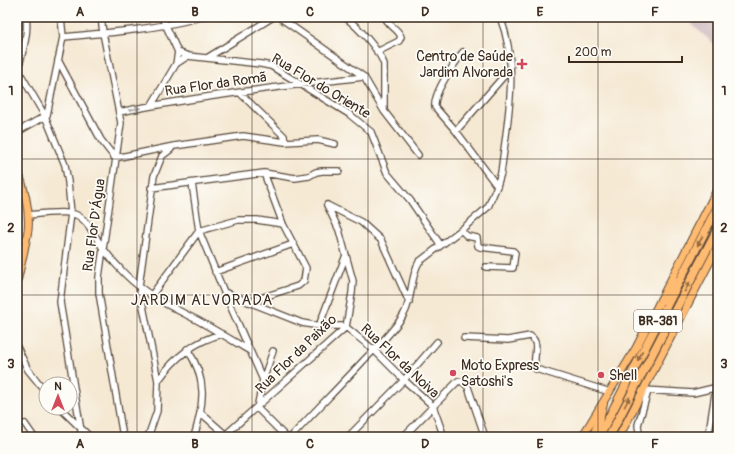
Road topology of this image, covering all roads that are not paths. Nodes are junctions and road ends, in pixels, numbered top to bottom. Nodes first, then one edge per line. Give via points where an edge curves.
1 (26, 17) edge
2 (61, 17) edge
3 (101, 17) edge
4 (162, 17) edge
5 (202, 17) edge
6 (273, 17) edge
7 (279, 17) edge
8 (345, 17) edge
9 (385, 17) edge
10 (512, 17) edge
11 (501, 19) edge
12 (166, 24) junction
13 (103, 33) junction
14 (64, 37) junction
15 (178, 52) junction
16 (377, 52) junction
17 (463, 52) dead end
18 (188, 56) junction
19 (207, 58) junction
20 (58, 60) junction
21 (176, 64) junction
22 (17, 69) edge
23 (510, 69) junction
24 (364, 77) junction
25 (298, 84) junction
26 (240, 93) junction
27 (151, 106) junction
28 (384, 111) junction
29 (119, 112) junction
30 (45, 116) junction
31 (456, 131) junction
32 (17, 132) edge
33 (285, 142) junction
34 (336, 144) dead end
35 (174, 146) junction
36 (418, 155) dead end
37 (115, 158) junction
38 (17, 169) edge
39 (339, 172) dead end
40 (264, 173) junction
41 (192, 183) junction
42 (497, 186) junction
43 (151, 188) junction
44 (718, 188) edge
45 (718, 206) edge
46 (71, 213) junction
47 (28, 215) junction
48 (283, 224) junction
49 (718, 228) edge
50 (461, 230) junction
51 (199, 231) junction
52 (293, 244) junction
53 (440, 244) junction
54 (718, 246) edge
55 (104, 250) junction
56 (346, 254) junction
57 (687, 265) junction
58 (486, 266) dead end
59 (216, 272) junction
60 (17, 282) edge
61 (138, 286) junction
62 (224, 292) junction
63 (151, 296) junction
64 (661, 300) junction
65 (248, 302) junction
66 (410, 302) junction
67 (319, 326) junction
68 (346, 326) junction
69 (222, 334) junction
70 (464, 338) dead end
71 (437, 342) dead end
72 (17, 346) edge
73 (188, 349) junction
74 (250, 350) junction
75 (374, 350) junction
76 (273, 351) dead end
77 (19, 357) edge
78 (263, 380) junction
79 (404, 380) junction
80 (158, 381) junction
81 (38, 382) edge
82 (717, 388) edge
83 (646, 390) junction
84 (610, 392) junction
85 (603, 404) junction
86 (433, 406) junction
87 (257, 408) junction
88 (201, 413) junction
89 (69, 416) edge
90 (26, 424) dead end
91 (82, 428) junction
92 (709, 432) dead end
93 (224, 436) edge
94 (34, 437) edge
95 (82, 437) edge
96 (90, 437) edge
97 (122, 437) edge
98 (148, 437) edge
99 (194, 437) edge
100 (286, 437) edge
101 (291, 437) edge
102 (348, 437) edge
103 (404, 437) edge
104 (444, 437) edge
105 (485, 437) edge
106 (582, 437) edge
107 (594, 437) edge
108 (599, 437) edge
109 (609, 437) edge
110 (619, 437) edge
111 (644, 437) edge

1 - 22 street via 26,36
2 - 14 street
3 - 13 street, Rua Flor D'Água
4 - 12 street
5 - 12 street
6 - 19 street
7 - 24 street
8 - 16 street
9 - 16 street via 401,37 399,41
10 - 11 street
11 - 23 street via 508,43
12 - 13 street
12 - 15 street
13 - 14 street
13 - 29 street, Rua Flor D'Água
14 - 20 street
15 - 18 street, Rua Flor do Oriente
15 - 21 street
16 - 28 street via 384,64
17 - 31 street via 452,67 434,104
18 - 19 street, Rua Flor do Oriente
18 - 21 street
19 - 25 street, Rua Flor do Oriente via 271,66
20 - 30 street
20 - 37 street via 101,140
21 - 27 street
22 - 30 street
23 - 31 street
23 - 42 street via 511,89 501,173
24 - 25 street, Rua Flor da Romã
24 - 28 street
25 - 26 street, Rua Flor da Romã
25 - 53 street, Rua Flor do Oriente via 349,114 372,132 387,173 410,200
26 - 27 street, Rua Flor da Romã
26 - 33 street via 284,136
29 -> 27 street, Rua Flor da Romã
28 - 36 street
29 - 37 street, Rua Flor D'Água via 121,123
30 - 32 street
30 - 46 street via 64,165 71,197
31 - 42 street
33 - 34 street via 318,140
33 - 35 street via 243,136
35 - 37 street
35 - 43 street via 162,156
37 - 55 street, Rua Flor D'Água
38 - 47 main road
39 - 40 street via 322,171 295,178
40 - 41 street
40 - 48 street
41 - 43 street
41 - 51 street
42 - 50 street via 488,207
43 - 61 street
44 - 64 main road
45 -> 57 highway, BR-381
46 - 47 street
46 - 55 street via 82,219
46 - 91 street via 60,302
47 - 60 main road via 28,229
48 - 51 street via 238,220
48 - 52 street
109 -> 49 highway, BR-381
50 - 53 street
50 - 58 street via 467,236 477,238 480,247 515,252 513,268
51 - 59 street
51 - 63 street
52 - 59 street
52 - 65 street via 306,268 302,284
53 - 66 street via 417,264
54 - 83 main road
55 - 61 street
55 - 97 street, Rua Flor D'Água via 99,293
56 - 66 street, Rua Flor da Paixão via 339,230 326,205 361,222 380,240
56 - 67 street
56 - 68 street, Rua Flor da Paixão via 353,288
57 - 64 highway
57 -> 108 highway, BR-381
59 - 62 street
61 - 63 street
61 - 80 street
62 - 65 street
62 - 74 street
63 - 69 street
64 - 84 main road
65 - 67 street via 302,323
66 - 75 street via 398,323
67 - 68 street
68 - 75 street, Rua Flor da Noiva
68 - 87 street, Rua Flor da Paixão
69 - 73 street
69 - 74 street
70 - 84 street via 508,340 530,336 535,339 536,344 536,369
71 - 79 street
72 - 77 street
73 - 80 street via 167,368
73 - 88 street via 200,373
74 - 78 street
75 - 79 street, Rua Flor da Noiva
75 - 101 street
76 - 78 street
77 - 81 street
78 - 87 street
79 - 86 street, Rua Flor da Noiva
79 - 102 street
80 - 98 street via 157,410
82 - 83 street via 693,393
82 - 92 street
83 - 110 main road
83 - 111 street via 638,425 639,433
84 - 85 main road
85 - 106 main road
85 - 107 highway
86 - 103 street
86 - 104 street, Rua Flor da Noiva
86 - 105 street via 456,382 462,382 468,387
87 - 93 street, Rua Flor da Paixão
87 - 100 street
88 - 93 street
88 - 99 street
89 - 91 street
90 - 94 street
91 - 95 street
91 - 96 street

